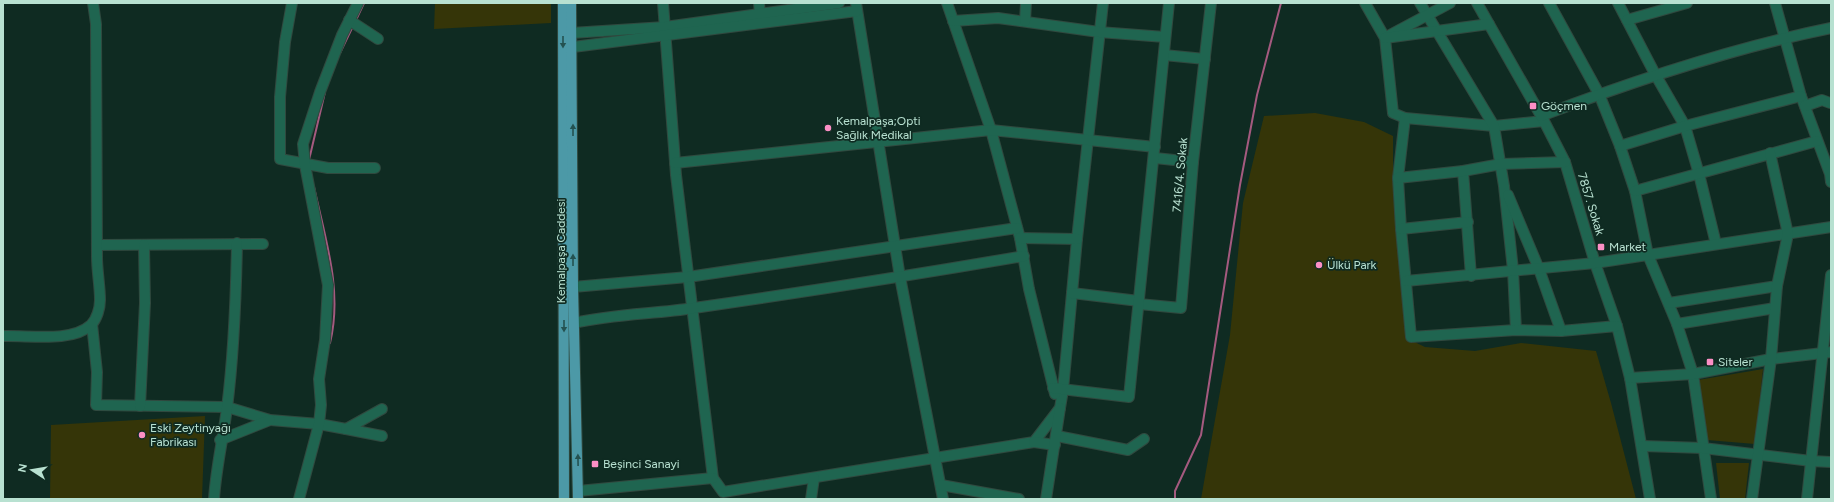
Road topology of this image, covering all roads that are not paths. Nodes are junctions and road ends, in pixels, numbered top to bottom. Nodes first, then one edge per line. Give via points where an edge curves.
1 (93, 3) edge
2 (292, 3) edge
3 (358, 3) edge
4 (563, 3) edge
5 (571, 3) edge
6 (663, 3) edge
7 (759, 3) edge
8 (839, 3) edge
9 (947, 3) edge
10 (1026, 3) edge
11 (1103, 3) edge
12 (1169, 3) edge
13 (1211, 3) edge
14 (1365, 3) edge
15 (1420, 3) edge
16 (1450, 3) edge
17 (1477, 3) edge
18 (1549, 3) edge
19 (1618, 3) edge
20 (1687, 3) edge
21 (1775, 3) edge
22 (857, 7) edge
23 (760, 14) junction
24 (1427, 15) junction
25 (1627, 20) junction
26 (953, 21) junction
27 (1025, 21) junction
28 (353, 23) junction
29 (1489, 24) junction
30 (1831, 28) edge
31 (665, 31) junction
32 (1438, 31) junction
33 (1099, 32) junction
34 (571, 33) junction
35 (1165, 37) junction
36 (1786, 37) junction
37 (1385, 38) junction
38 (378, 39) dead end
39 (573, 47) junction
40 (1164, 55) junction
41 (1205, 59) junction
42 (1655, 74) junction
43 (1599, 94) junction
44 (1801, 96) junction
45 (1830, 103) dead end
46 (1805, 106) junction
47 (1405, 118) junction
48 (1543, 118) junction
49 (1494, 126) junction
50 (1685, 126) junction
51 (991, 130) junction
52 (878, 141) junction
53 (1088, 141) junction
54 (1816, 141) junction
55 (1620, 146) junction
56 (1155, 148) junction
57 (1770, 153) junction
58 (1154, 158) junction
59 (1193, 162) junction
60 (1565, 162) junction
61 (675, 163) junction
62 (1501, 164) junction
63 (309, 165) junction
64 (375, 168) dead end
65 (1463, 171) junction
66 (1699, 174) junction
67 (1831, 177) edge
68 (1398, 178) junction
69 (1504, 186) junction
70 (1635, 191) junction
71 (1468, 222) junction
72 (1831, 227) edge
73 (1401, 229) junction
74 (1019, 233) junction
75 (1788, 234) junction
76 (1077, 239) junction
77 (237, 243) junction
78 (263, 244) dead end
79 (1716, 244) junction
80 (97, 245) junction
81 (144, 245) junction
82 (895, 245) junction
83 (1648, 255) junction
84 (1024, 256) junction
85 (1595, 263) junction
86 (1539, 268) junction
87 (1513, 270) junction
88 (1831, 275) edge
89 (1471, 276) junction
90 (900, 277) junction
91 (688, 278) junction
92 (1406, 281) junction
93 (1776, 286) junction
94 (574, 287) junction
95 (1072, 293) junction
96 (1830, 296) edge
97 (1139, 303) junction
98 (1668, 303) junction
99 (692, 308) junction
100 (1775, 308) junction
101 (574, 323) junction
102 (92, 324) junction
103 (1677, 324) junction
104 (1617, 326) junction
105 (1516, 330) junction
106 (1561, 331) junction
107 (3, 336) edge
108 (1827, 352) edge
109 (1771, 359) junction
110 (1694, 374) junction
111 (1630, 378) junction
112 (1053, 388) junction
113 (1063, 390) junction
114 (140, 406) junction
115 (227, 407) junction
116 (1060, 408) junction
117 (382, 409) dead end
118 (270, 420) junction
119 (319, 424) junction
120 (346, 429) junction
121 (382, 436) dead end
122 (1144, 439) dead end
123 (220, 440) junction
124 (1056, 440) junction
125 (1034, 442) junction
126 (1643, 446) junction
127 (1703, 448) junction
128 (1758, 455) junction
129 (935, 458) junction
130 (1811, 461) junction
131 (1831, 462) edge
132 (713, 478) junction
133 (814, 478) junction
134 (941, 485) junction
135 (578, 495) edge
136 (723, 495) edge
137 (214, 499) edge
138 (298, 499) edge
139 (564, 499) edge
140 (810, 499) edge
141 (943, 499) edge
142 (1019, 499) edge
143 (1046, 499) edge
144 (1650, 499) edge
145 (1711, 499) edge
146 (1752, 499) edge
147 (1807, 499) edge

1 - 80 street via 96,24
2 - 63 street via 285,42 280,97 280,159
3 - 28 street
4 -> 139 main road, Kemalpaşa Caddesi
5 - 34 main road, Kemalpaşa Caddesi
6 - 31 street
7 - 23 street
8 - 23 street
9 - 26 street
10 - 27 street
11 - 33 street
12 - 35 street
13 - 41 street, 7416/4. Sokak
14 - 37 street
15 - 24 street
16 - 24 street
17 - 29 street, 7857. Sokak
18 - 43 street
19 - 25 street
20 - 25 street
21 - 36 street
22 - 31 street
22 - 52 street
23 - 31 street
24 - 32 street
24 - 37 street
25 - 42 street
26 - 27 street via 998,18
26 - 51 street
27 - 33 street
28 - 38 street
28 - 63 street via 320,92 304,144
29 - 32 street
29 - 48 street, 7857. Sokak
30 - 36 street
31 - 34 street
31 - 39 street
31 - 61 street
32 - 37 street
32 - 49 street
33 - 35 street
33 - 53 street
34 - 39 main road, Kemalpaşa Caddesi
35 - 40 street
36 - 42 street
36 - 44 street
37 - 47 street via 1394,114
94 -> 39 main road, Kemalpaşa Caddesi
40 - 41 street
40 - 56 street
41 - 59 street, 7416/4. Sokak
42 - 43 street
42 - 50 street
43 - 48 street
43 - 55 street
44 - 46 street
44 - 50 street
45 - 46 street via 1822,100
46 - 54 street
47 - 49 street
47 - 68 street
48 - 49 street
48 - 60 street, 7857. Sokak
49 - 62 street
50 - 55 street
50 - 66 street
51 - 52 street
51 - 53 street
51 - 74 street
52 - 61 street
52 - 82 street
53 - 56 street
53 - 76 street
54 - 57 street
54 - 67 street
55 - 70 street
56 - 58 street
57 - 66 street
57 - 75 street
58 - 59 street
58 - 97 street
59 - 97 street, 7416/4. Sokak via 1181,308
60 - 62 street
60 - 85 street, 7857. Sokak
61 - 91 street
62 - 65 street
62 - 69 street
63 - 64 street via 328,168
63 - 119 street via 328,285 325,340 319,379
65 - 68 street
65 - 71 street
66 - 70 street
66 - 79 street
68 - 73 street
69 - 86 street
69 - 87 street
70 - 83 street
71 - 73 street
71 - 89 street
72 - 75 street
73 - 92 street
74 - 76 street
74 - 82 street
74 - 84 street
75 - 79 street
75 - 93 street
76 - 95 street
77 - 78 street
77 - 81 street
77 - 115 street via 235,321
79 - 83 street
80 - 81 street
80 - 102 street via 100,300 97,316
81 - 114 street via 145,303
82 - 90 street
82 - 91 street
83 - 85 street
83 - 98 street
84 - 90 street
84 - 112 street via 1029,289
85 - 86 street
85 - 104 street, 7857. Sokak
86 - 87 street
86 - 106 street
87 - 89 street
87 - 105 street
88 - 96 street
89 - 92 street
90 - 99 street
90 - 129 street
91 - 94 street
91 - 99 street
92 - 105 street via 1411,337
93 - 98 street
93 - 100 street
94 - 101 main road, Kemalpaşa Caddesi
95 - 97 street
95 - 113 street
96 - 108 street
97 - 113 street via 1129,397
98 - 103 street
99 - 101 street
99 - 132 street
100 - 103 street
100 - 109 street
135 -> 101 main road, Kemalpaşa Caddesi
102 - 107 street via 83,331 58,337
102 - 114 street via 97,372 96,405
103 - 110 street
104 - 106 street
104 - 111 street, 7857. Sokak
105 - 106 street
108 - 109 street
108 - 130 street
109 - 110 street
109 - 128 street
110 - 111 street
110 - 127 street
111 - 126 street, 7857. Sokak
112 - 113 street
112 - 116 street
113 - 116 street
114 - 115 street
115 - 118 street
115 - 123 street
116 - 124 street
116 - 125 street
117 - 120 street
118 - 119 street
118 - 123 street
119 - 120 street
119 - 138 street
120 - 121 street
122 - 124 street via 1128,450
123 - 137 street
124 - 125 street
124 - 143 street
125 - 129 street
126 - 127 street
126 - 144 street, 7857. Sokak
127 - 128 street
127 - 145 street
128 - 130 street
128 - 146 street
129 - 133 street
129 - 134 street
130 - 131 street
130 - 147 street
132 - 135 street
132 - 136 street
133 - 136 street
133 - 140 street
134 - 141 street
134 - 142 street

